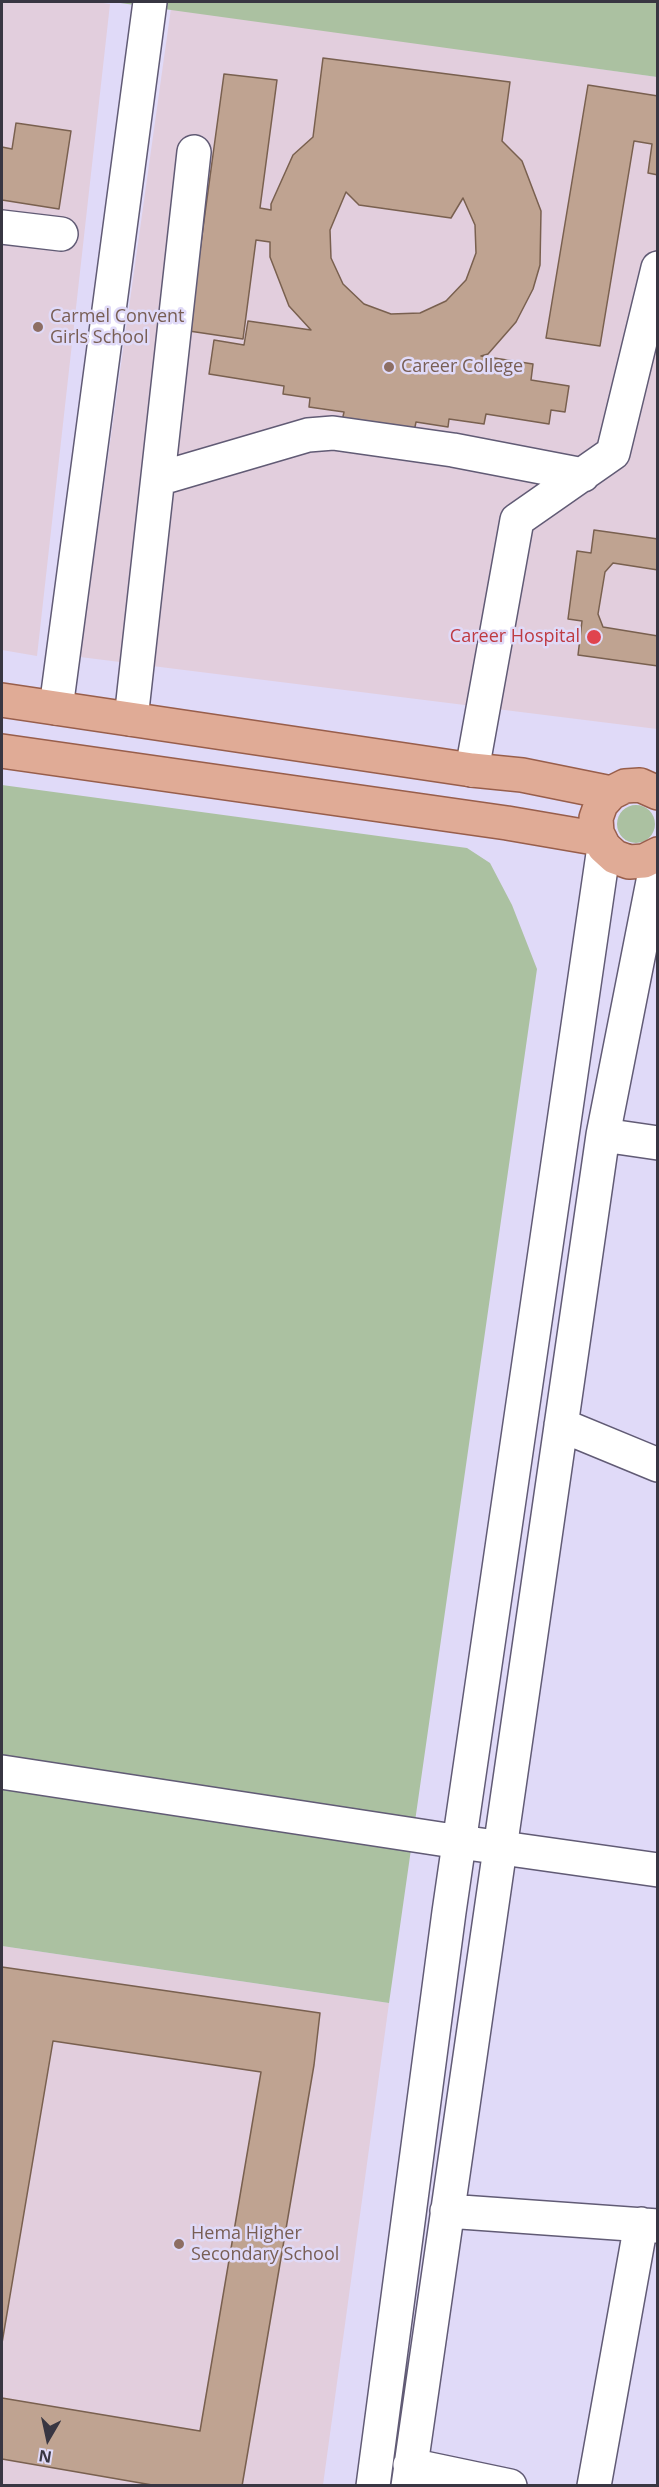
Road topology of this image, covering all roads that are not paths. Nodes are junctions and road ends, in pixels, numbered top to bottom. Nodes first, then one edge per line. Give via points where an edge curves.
1 (150, 2) edge
2 (194, 152) dead end
3 (2, 227) edge
4 (61, 234) dead end
5 (657, 268) edge
6 (583, 475) junction
7 (158, 479) junction
8 (2, 700) edge
9 (56, 708) junction
10 (131, 719) junction
11 (2, 751) edge
12 (472, 771) junction
13 (611, 792) junction
14 (657, 793) edge
15 (602, 843) junction
16 (657, 855) edge
17 (603, 1134) junction
18 (657, 1143) edge
19 (561, 1425) junction
20 (657, 1465) edge
21 (2, 1772) edge
22 (459, 1842) junction
23 (500, 1847) junction
24 (657, 1870) edge
25 (447, 2211) junction
26 (649, 2225) edge
27 (409, 2475) edge
28 (373, 2486) edge
29 (510, 2486) edge
30 (594, 2486) edge

1 - 9 street
2 - 7 street
3 - 4 street
5 - 6 street via 613,453
6 - 7 street via 453,450 333,433 308,435
6 - 12 street via 517,520
7 - 10 street
8 - 9 main road
9 - 10 main road
10 - 12 main road
11 - 15 main road via 484,820
12 - 13 main road
13 - 14 main road via 640,785
13 - 15 main road via 596,818
15 - 16 main road via 615,857 629,862
15 - 22 street
16 - 17 street
17 - 18 street
17 - 19 street
19 - 20 street
19 - 23 street
21 - 22 street
22 - 23 street
22 - 28 street
23 - 24 street
23 - 25 street
25 - 26 street
25 - 27 street
26 - 30 street
27 - 29 street

